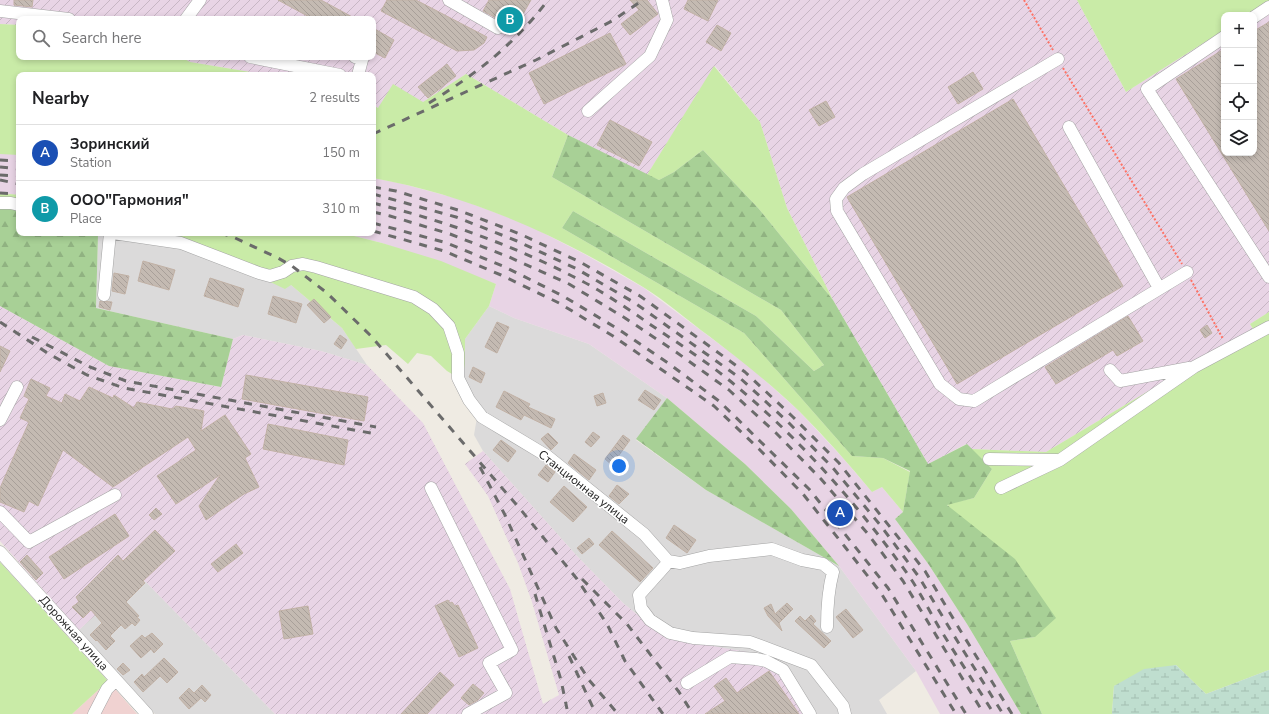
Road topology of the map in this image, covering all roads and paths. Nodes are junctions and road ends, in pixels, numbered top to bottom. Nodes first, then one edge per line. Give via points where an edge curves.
1 (200, 0) edge
2 (662, 0) edge
3 (1024, 0) edge
4 (455, 1) edge
5 (1269, 7) edge
6 (0, 11) edge
7 (1257, 15) edge
8 (43, 16) edge
9 (188, 16) edge
10 (498, 28) dead end
11 (1221, 40) edge
12 (1058, 59) junction
13 (265, 60) edge
14 (362, 60) edge
15 (325, 72) edge
16 (359, 72) edge
17 (588, 111) dead end
18 (1069, 127) dead end
19 (0, 203) edge
20 (16, 204) edge
21 (112, 236) edge
22 (133, 236) edge
23 (1187, 272) junction
24 (1269, 277) edge
25 (1159, 288) junction
26 (104, 295) dead end
27 (1269, 327) edge
28 (1232, 347) junction
29 (1194, 367) junction
30 (1110, 370) dead end
31 (17, 386) dead end
32 (0, 420) edge
33 (989, 459) dead end
34 (1060, 460) junction
35 (432, 488) dead end
36 (1001, 488) dead end
37 (115, 495) dead end
38 (0, 512) edge
39 (0, 552) edge
40 (668, 561) junction
41 (827, 627) dead end
42 (116, 680) junction
43 (687, 683) dead end
44 (94, 714) edge
45 (147, 714) edge
46 (468, 714) edge
47 (810, 714) edge
48 (845, 714) edge

1 - 9 street
2 - 17 street via 666,20 650,56
3 - 12 path
4 - 10 street
5 - 7 street
6 - 8 street
11 - 24 street via 1147,89
12 - 23 path
12 - 25 street via 863,174 844,188 836,199 837,210 940,384 959,399 974,401
13 - 15 street
14 - 16 street
18 - 25 street
19 - 20 street
21 - 26 street
22 - 40 street, Станционная улица via 181,243 270,276 303,264 414,297 432,308 449,326 458,353 458,378 469,400 482,417 547,456 644,534
23 - 25 street
23 - 28 path via 1222,338
27 - 28 street
28 - 29 street
29 - 30 street via 1120,381
29 - 34 street
31 - 32 street
33 - 34 street
34 - 36 street
35 - 46 street via 512,650 489,663 506,693
37 - 38 street via 29,542
39 - 42 street, Дорожная улица
40 - 41 street via 680,563 709,556 772,549 802,560 823,564 833,572 829,585
40 - 48 street via 639,595 641,608 650,620 670,633 693,638 750,642 811,665 843,706
42 - 44 street via 106,689
42 - 45 street, Дорожная улица
43 - 47 street via 730,657 766,661 783,670

